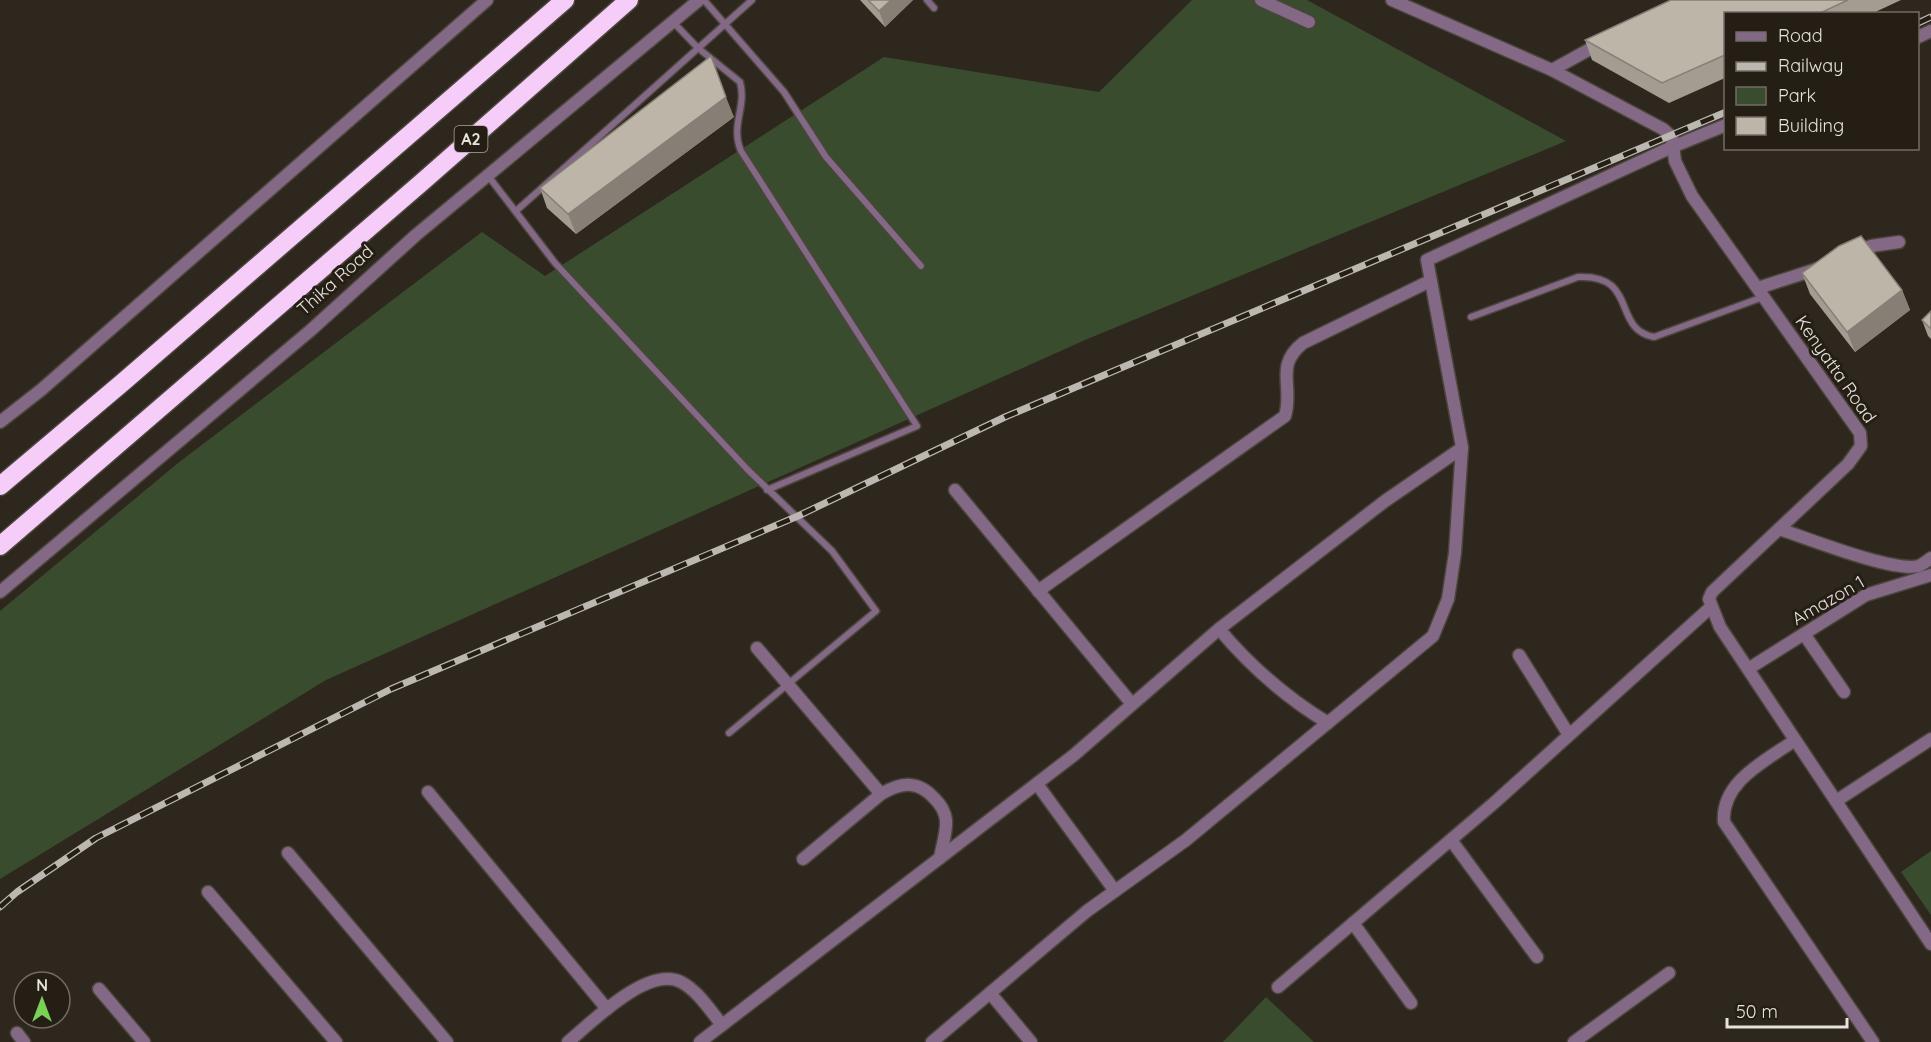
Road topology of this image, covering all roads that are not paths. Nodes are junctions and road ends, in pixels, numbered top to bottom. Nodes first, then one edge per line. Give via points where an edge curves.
1 (487, 0) edge
2 (564, 0) edge
3 (629, 0) edge
4 (702, 0) edge
5 (752, 0) edge
6 (927, 0) edge
7 (1261, 0) edge
8 (1392, 0) edge
9 (934, 8) dead end
10 (1309, 21) dead end
11 (673, 22) junction
12 (724, 25) junction
13 (1612, 38) edge
14 (698, 48) junction
15 (1552, 70) junction
16 (1724, 125) edge
17 (1672, 147) junction
18 (489, 177) junction
19 (516, 211) junction
20 (1899, 242) dead end
21 (921, 266) dead end
22 (1430, 281) junction
23 (1761, 292) junction
24 (1470, 317) dead end
25 (0, 422) edge
26 (1462, 448) junction
27 (0, 486) edge
28 (767, 490) junction
29 (955, 490) dead end
30 (1779, 529) junction
31 (0, 546) edge
32 (1931, 558) edge
33 (1931, 575) edge
34 (1038, 591) junction
35 (0, 592) edge
36 (1711, 607) junction
37 (1219, 629) junction
38 (1804, 634) junction
39 (757, 648) dead end
40 (1520, 655) dead end
41 (1749, 669) junction
42 (787, 683) junction
43 (1844, 692) dead end
44 (1132, 704) junction
45 (1328, 723) junction
46 (729, 733) dead end
47 (1569, 735) junction
48 (1931, 739) edge
49 (1795, 740) junction
50 (1037, 784) junction
51 (428, 792) dead end
52 (880, 794) junction
53 (1836, 801) junction
54 (1451, 840) junction
55 (288, 853) dead end
56 (940, 858) junction
57 (803, 859) dead end
58 (1115, 891) junction
59 (208, 892) dead end
60 (1353, 923) junction
61 (1931, 944) edge
62 (1537, 957) dead end
63 (1669, 973) dead end
64 (1278, 987) dead end
65 (99, 989) dead end
66 (990, 993) junction
67 (1411, 1003) dead end
68 (607, 1009) junction
69 (722, 1025) junction
70 (144, 1042) edge
71 (336, 1042) edge
72 (447, 1042) edge
73 (568, 1042) edge
74 (700, 1042) edge
75 (932, 1042) edge
76 (1031, 1042) edge
77 (1574, 1042) edge
78 (1873, 1042) edge

1 - 25 street
2 - 27 highway, A2
3 - 31 highway, Thika Road / A2
4 - 11 street, Thika Road
4 - 12 lane
5 - 12 lane
6 - 9 lane
7 - 10 street
8 - 15 street, Kenyatta Road
11 - 14 lane
11 - 18 street, Thika Road
12 - 14 lane
12 - 21 lane via 784,92 826,157
13 - 15 street
14 - 19 lane
14 - 28 lane via 740,82 742,99 735,132 741,151 917,426
15 - 17 street, Kenyatta Road via 1658,125 1672,137
16 - 17 street
17 - 22 street via 1427,260
17 - 23 street, Kenyatta Road via 1692,196
18 - 19 lane
18 - 35 street, Thika Road via 416,235 311,330
19 - 28 lane via 555,263
20 - 23 street via 1871,246
22 - 26 street
22 - 34 street via 1303,343 1287,363 1289,402 1285,416
23 - 24 lane via 1654,336 1641,334 1632,326 1620,295 1610,283 1595,277 1578,277
23 - 30 street, Kenyatta Road via 1862,439 1856,456
26 - 37 street via 1385,501
26 - 45 street via 1455,553 1440,626 1423,646
28 - 42 lane via 832,551 876,611
29 - 34 street
30 - 32 street via 1886,563 1912,566
30 - 36 street, Kenyatta Road via 1712,591
33 - 38 street, Amazon 1 via 1866,595
34 - 44 street
36 - 41 street
36 - 47 street
37 - 44 street
37 - 45 street via 1266,680
38 - 41 street, Amazon 1
38 - 43 street
39 - 42 street
40 - 47 street
41 - 49 street
42 - 46 lane
42 - 52 street
44 - 50 street
45 - 58 street via 1186,840
47 - 54 street
48 - 53 street
49 - 53 street
49 - 78 street via 1737,784 1727,798 1724,822
50 - 56 street
50 - 58 street
51 - 68 street
52 - 56 street via 914,784 926,789 945,812
52 - 57 street
53 - 61 street
54 - 60 street
54 - 62 street
55 - 72 street
56 - 69 street
58 - 66 street
59 - 71 street
60 - 64 street
60 - 67 street
63 - 77 street
65 - 70 street
66 - 75 street
66 - 76 street
68 - 69 street via 642,985 669,978 682,982
68 - 73 street
69 - 74 street

